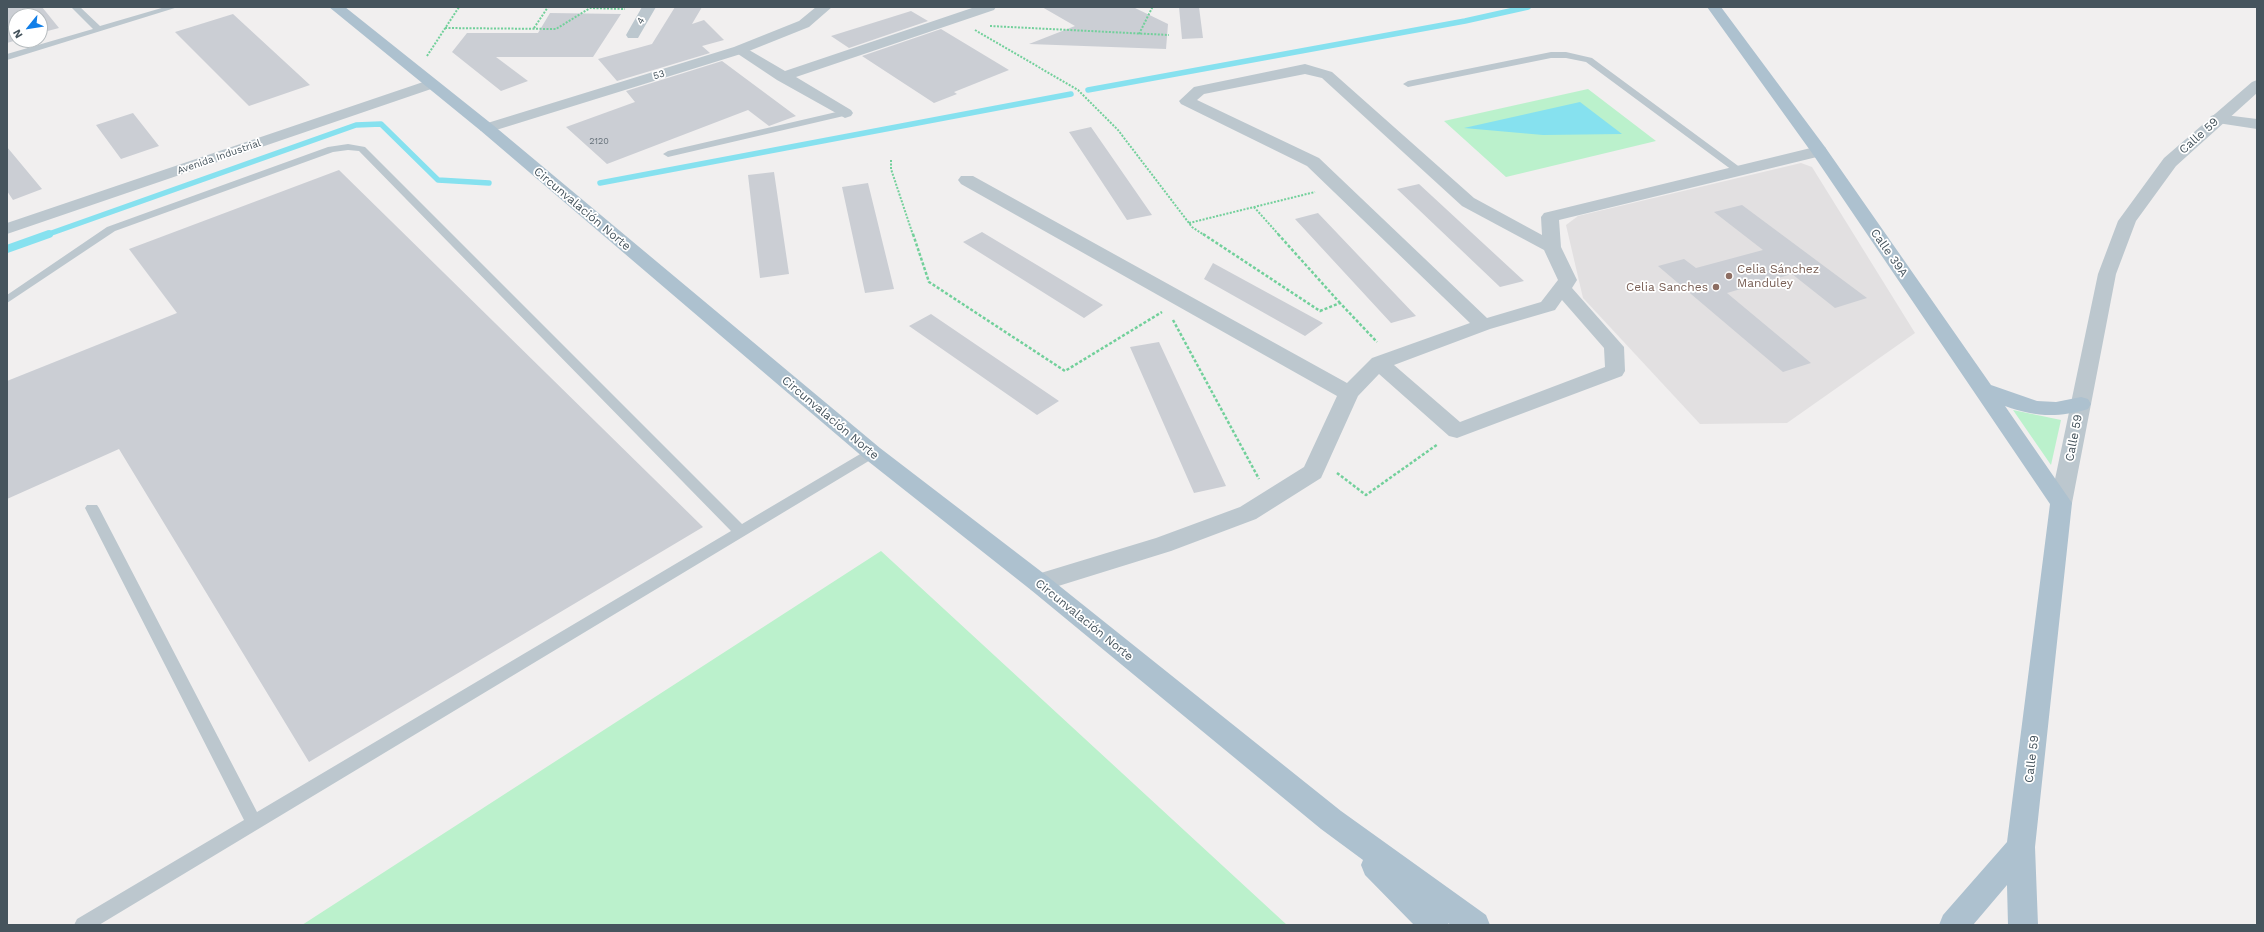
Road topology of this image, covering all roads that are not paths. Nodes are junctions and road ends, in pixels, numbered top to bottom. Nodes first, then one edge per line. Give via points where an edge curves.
1 (75, 7) edge
2 (174, 7) edge
3 (336, 7) edge
4 (825, 7) edge
5 (989, 7) edge
6 (1714, 7) edge
7 (648, 9) edge
8 (98, 30) junction
9 (633, 35) dead end
10 (739, 50) junction
11 (7, 57) edge
12 (782, 77) junction
13 (424, 78) junction
14 (1408, 84) dead end
15 (2257, 85) edge
16 (845, 113) joint
17 (2217, 119) junction
18 (2257, 124) edge
19 (487, 128) junction
20 (1819, 151) junction
21 (668, 154) dead end
22 (1740, 171) junction
23 (967, 180) dead end
24 (7, 230) edge
25 (1552, 247) junction
26 (1562, 288) junction
27 (7, 300) edge
28 (1483, 325) junction
29 (1386, 361) junction
30 (1984, 390) junction
31 (1350, 393) junction
32 (2081, 404) junction
33 (872, 453) junction
34 (2061, 503) junction
35 (92, 508) dead end
36 (740, 532) junction
37 (1039, 583) junction
38 (1331, 820) junction
39 (254, 822) junction
40 (2021, 847) junction
41 (83, 925) edge
42 (1434, 925) edge
43 (1475, 925) edge
44 (1954, 925) edge
45 (2023, 925) edge

1 - 8 lane
2 - 8 lane
3 - 13 main road, Circunvalación Norte
4 - 10 street, 53 via 804,24
5 - 12 street
6 - 20 main road, Calle 39A
7 - 9 street, 4
8 - 11 lane
10 - 12 street
10 - 19 street, 53
12 - 16 street
13 - 19 main road, Circunvalación Norte
13 - 24 street, Avenida Industrial
14 - 22 lane via 1550,54 1566,54 1589,60
15 - 17 street, Calle 59
16 - 21 lane
17 - 18 street
17 - 32 street, Calle 59 via 2170,162 2127,221 2107,274
19 - 33 main road, Circunvalación Norte
20 - 22 street
20 - 30 main road, Calle 39A
22 - 25 street via 1550,217
23 - 31 street
25 - 26 street via 1568,280
25 - 28 street via 1468,202 1327,75 1305,69 1199,90 1187,101 1313,162
26 - 28 street via 1548,306
26 - 29 street via 1614,347 1615,371 1457,431
27 - 36 lane via 111,229 331,149 348,147 362,150
28 - 29 street
29 - 31 street
30 - 32 main road via 2034,407 2056,409
30 - 34 main road, Calle 39A
31 - 37 street via 1312,472 1248,513 1163,546
32 - 34 street, Calle 59
33 - 36 lane
33 - 37 main road, Circunvalación Norte
34 - 40 main road, Calle 59
35 - 39 lane
36 - 39 lane
37 - 38 main road, Circunvalación Norte
38 - 42 main road, Circunvalación Norte
38 - 43 main road, Circunvalación Norte
39 - 41 lane
40 - 44 main road
40 - 45 main road, Calle 59

